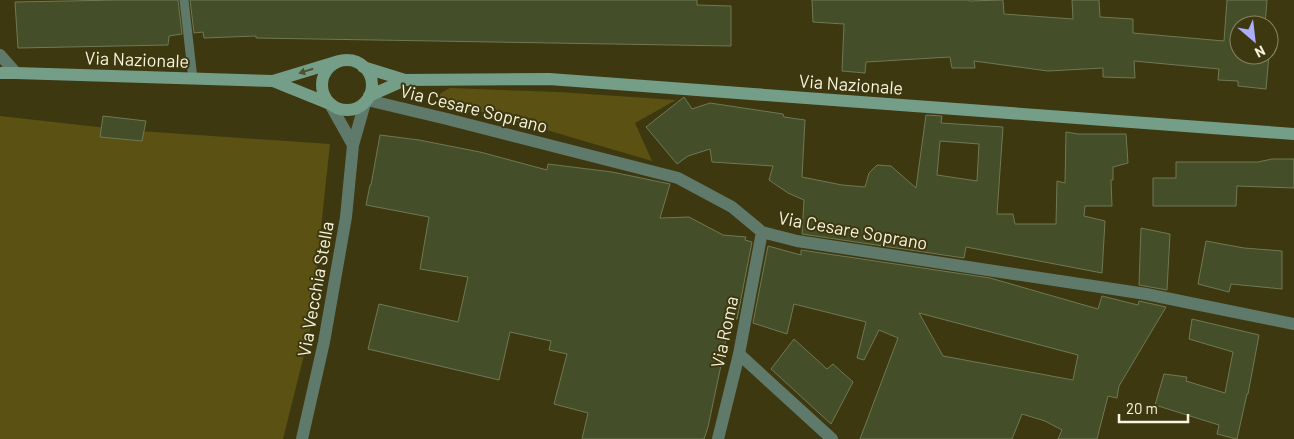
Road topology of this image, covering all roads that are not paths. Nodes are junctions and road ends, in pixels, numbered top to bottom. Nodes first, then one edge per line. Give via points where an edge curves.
1 (184, 0) edge
2 (0, 55) edge
3 (339, 61) junction
4 (363, 67) junction
5 (0, 73) edge
6 (16, 73) junction
7 (193, 79) junction
8 (406, 80) junction
9 (273, 82) junction
10 (367, 100) junction
11 (330, 104) junction
12 (1294, 134) edge
13 (353, 144) junction
14 (762, 232) junction
15 (1294, 324) edge
16 (739, 354) junction
17 (302, 439) edge
18 (718, 439) edge
19 (832, 439) edge

1 - 7 lane
2 - 6 street
3 - 4 main road, Via Nazionale via 356,62
3 -> 9 main road, Via Nazionale
3 - 11 main road via 325,72 322,80 324,97
4 - 8 main road, Via Nazionale
4 - 10 main road via 372,80
5 - 6 main road, Via Nazionale
6 - 7 main road, Via Nazionale
7 - 9 main road, Via Nazionale
8 - 10 main road, Via Nazionale
8 - 12 main road, Via Nazionale via 549,79
9 - 11 main road, Via Nazionale
10 - 11 main road, Via Nazionale via 351,110
10 - 13 street, Via Vecchia Stella
10 - 14 street, Via Cesare Soprano via 678,178 732,207
11 - 13 street
13 - 17 street, Via Vecchia Stella via 344,226 324,342
14 - 15 street, Via Cesare Soprano via 797,242 1146,294
14 - 16 street, Via Roma
16 - 18 street, Via Roma
16 - 19 street

